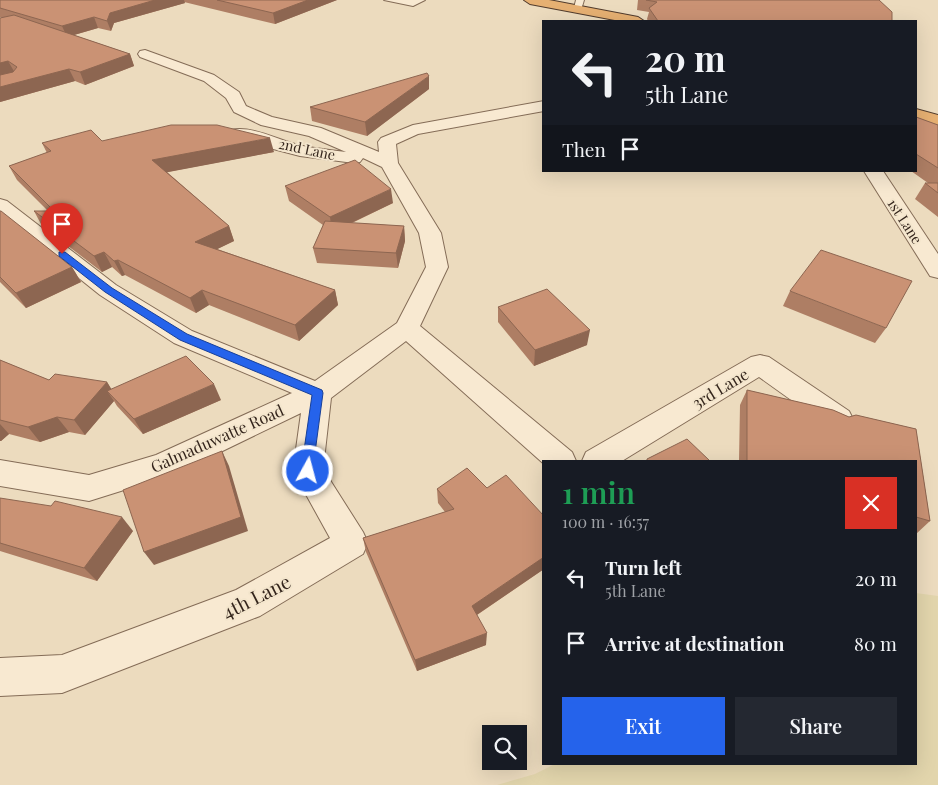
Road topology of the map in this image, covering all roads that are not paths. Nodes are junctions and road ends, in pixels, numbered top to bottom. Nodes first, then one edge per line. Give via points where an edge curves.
1 (388, 0) edge
2 (421, 0) edge
3 (530, 0) edge
4 (579, 4) edge
5 (635, 20) edge
6 (145, 54) dead end
7 (542, 106) edge
8 (917, 114) edge
9 (937, 120) edge
10 (917, 127) edge
11 (222, 132) edge
12 (389, 163) junction
13 (874, 172) edge
14 (0, 206) edge
15 (938, 271) edge
16 (407, 328) junction
17 (318, 393) junction
18 (839, 419) edge
19 (560, 460) edge
20 (599, 460) edge
21 (0, 472) edge
22 (0, 677) edge

1 - 2 lane via 413,4
3 - 4 highway
4 - 5 highway
6 - 12 street via 208,78 233,96 240,109 267,121 314,132
7 - 12 street via 413,130 387,142
8 - 9 highway
9 - 10 street
11 - 12 street, 2nd Lane via 260,138 300,151
12 - 16 street, Galmaduwatte Road via 430,233 437,267
13 - 15 street, 1st Lane
14 - 17 street via 108,290 183,337
16 - 17 street, Galmaduwatte Road
16 - 19 street
17 - 21 street, Galmaduwatte Road via 164,465 89,488
17 - 22 street, 4th Lane via 308,471 351,543 247,604 62,674
18 - 20 street, 3rd Lane via 760,364

